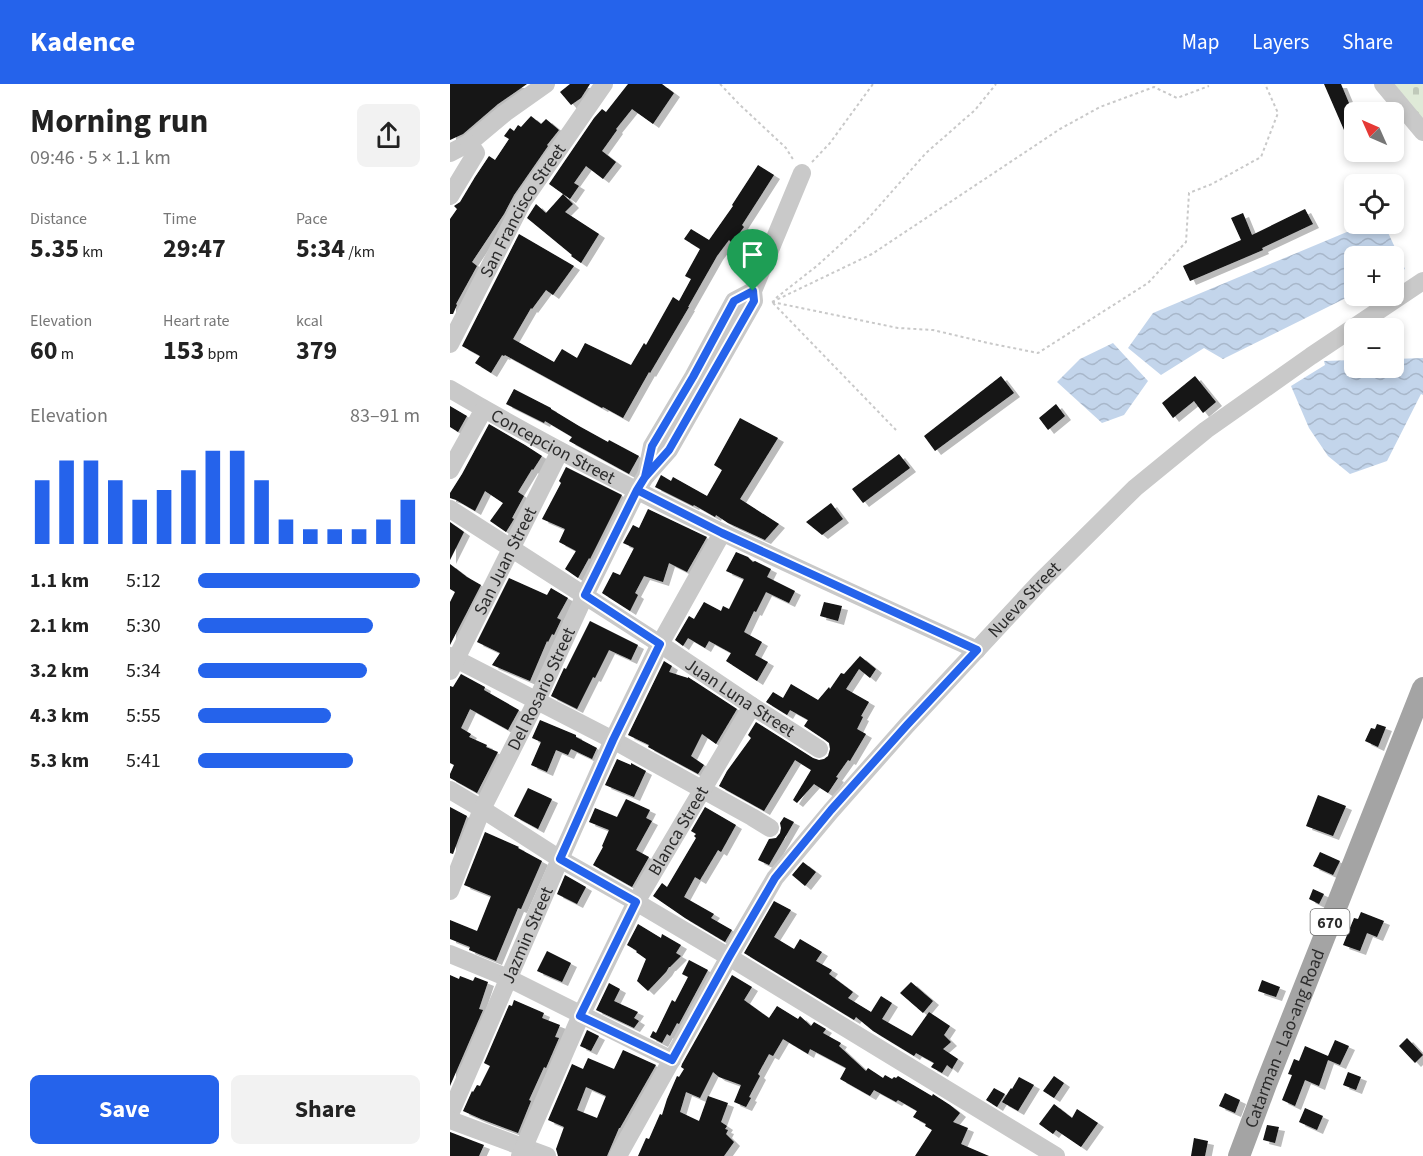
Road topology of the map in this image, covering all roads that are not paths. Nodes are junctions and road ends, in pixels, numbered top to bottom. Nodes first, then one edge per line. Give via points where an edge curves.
1 (546, 84) edge
2 (604, 84) edge
3 (1383, 84) edge
4 (1423, 132) edge
5 (469, 143) junction
6 (450, 153) edge
7 (802, 173) road end
8 (450, 196) edge
9 (1423, 281) edge
10 (450, 344) edge
11 (450, 389) edge
12 (484, 409) junction
13 (560, 451) junction
14 (450, 470) edge
15 (641, 484) junction
16 (450, 509) edge
17 (722, 533) junction
18 (512, 548) junction
19 (585, 595) junction
20 (660, 644) junction
21 (977, 650) junction
22 (452, 662) edge
23 (1423, 688) edge
24 (537, 700) junction
25 (752, 706) junction
26 (613, 740) junction
27 (819, 749) dead end
28 (702, 789) junction
29 (450, 790) edge
30 (482, 809) junction
31 (770, 828) dead end
32 (560, 859) junction
33 (450, 891) edge
34 (636, 902) junction
35 (450, 954) edge
36 (729, 957) junction
37 (508, 978) junction
38 (580, 1016) junction
39 (672, 1060) junction
40 (450, 1114) edge
41 (450, 1120) edge
42 (522, 1152) edge
43 (546, 1156) edge
44 (618, 1156) edge
45 (1056, 1156) edge
46 (1239, 1156) edge

1 - 5 street
2 - 10 street, San Francisco Street via 523,201
3 - 4 street
5 - 6 street
5 - 8 street via 476,153
7 - 15 street, Del Rosario Street via 753,291 754,301 669,450
9 - 21 street, Nueva Street via 1206,430 1144,481
11 - 12 street, Concepcion Street
12 - 13 street, Concepcion Street
12 - 14 street
13 - 15 street, Concepcion Street
13 - 18 street, San Juan Street
15 - 17 street, Concepcion Street
15 - 19 street, Del Rosario Street
16 - 18 street, Juan Luna Street
17 - 20 street, Jazmin Street
17 - 21 street, Concepcion Street
18 - 19 street, Juan Luna Street
18 - 22 street, San Juan Street
19 - 20 street, Juan Luna Street
19 - 24 street, Del Rosario Street
20 - 25 street, Juan Luna Street
20 - 26 street, Jazmin Street
21 - 36 street, Nueva Street via 899,733 775,878
22 - 24 street
23 - 46 main road, Catarman - Lao-ang Road / 670
24 - 26 street
24 - 30 street, Del Rosario Street
25 - 27 street, Juan Luna Street
25 - 28 street, Blanca Street
26 - 28 street
26 - 32 street, Jazmin Street
28 - 31 street
28 - 34 street, Blanca Street
29 - 30 street
30 - 32 street
30 - 33 street, Del Rosario Street
32 - 34 street
32 - 37 street, Jazmin Street
34 - 36 street
34 - 38 street, Blanca Street
35 - 37 street
36 - 39 street, Nueva Street
36 - 45 street
37 - 38 street
37 - 40 street, Jazmin Street
38 - 39 street
38 - 42 street, Blanca Street
39 - 44 street, Nueva Street
41 - 42 street
42 - 43 street

